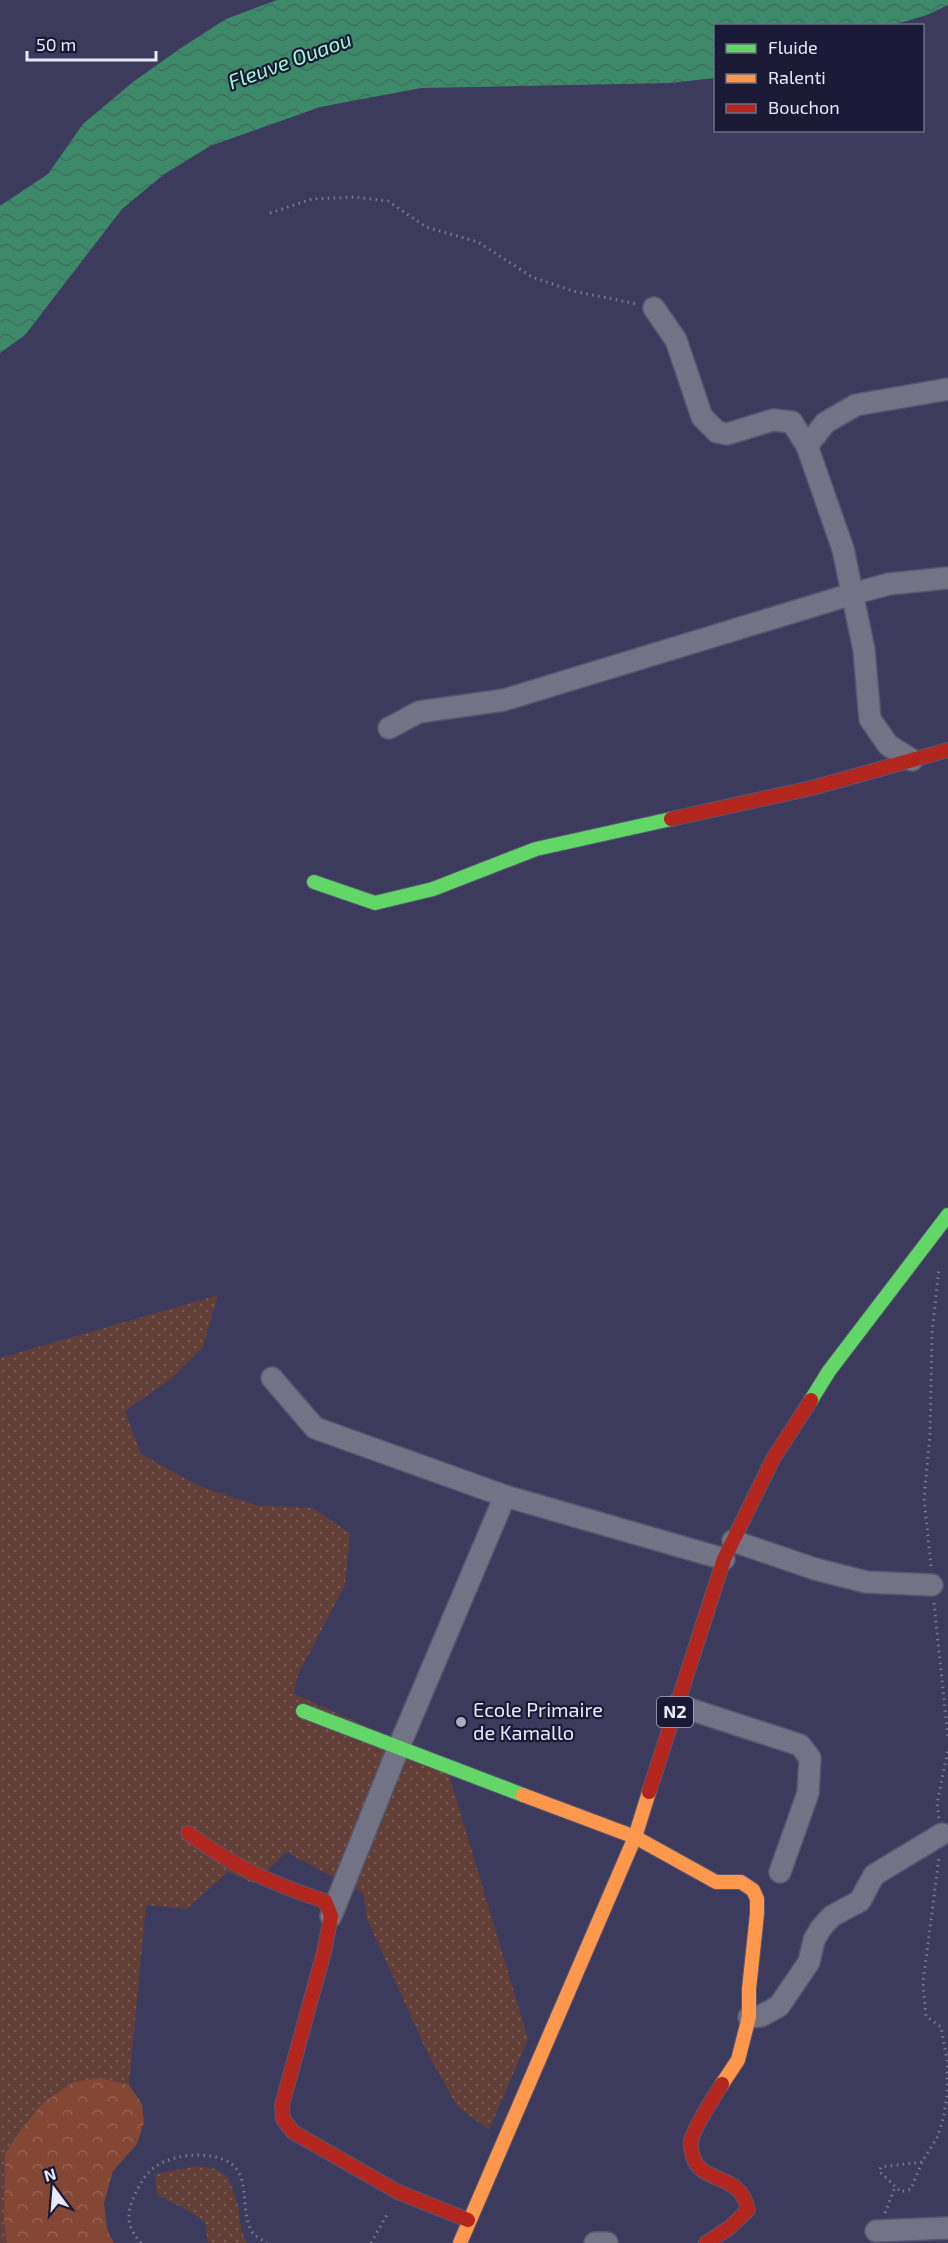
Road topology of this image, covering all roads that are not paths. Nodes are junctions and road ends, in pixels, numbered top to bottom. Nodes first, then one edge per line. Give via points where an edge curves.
1 (654, 308) road end
2 (948, 389) edge
3 (807, 446) junction
4 (948, 578) edge
5 (852, 594) junction
6 (389, 729) dead end
7 (948, 750) edge
8 (912, 760) junction
9 (314, 882) dead end
10 (948, 1215) edge
11 (272, 1378) dead end
12 (505, 1496) junction
13 (729, 1550) junction
14 (932, 1585) road end
15 (677, 1705) junction
16 (303, 1711) dead end
17 (398, 1749) junction
18 (188, 1833) dead end
19 (942, 1834) road end
20 (635, 1837) junction
21 (780, 1872) dead end
22 (331, 1916) junction
23 (749, 2017) junction
24 (468, 2220) junction
25 (948, 2228) edge
26 (876, 2230) dead end
27 (460, 2243) edge
28 (595, 2243) edge
29 (606, 2243) edge
30 (706, 2243) edge

1 - 3 street via 676,340 702,417 717,432 727,434 773,420 792,422
2 - 3 street via 855,405 825,423
3 - 5 street via 843,549
4 - 5 street via 889,584
5 - 6 street via 504,700 419,712
5 - 8 street via 864,650 870,719 888,745
7 - 8 main road
8 - 9 main road via 812,788 536,849 433,889 375,903
10 - 13 main road, N2 via 829,1371 774,1459
11 - 12 street via 315,1428
12 - 13 street
12 - 17 street
13 - 14 street via 866,1582
13 - 15 main road, N2
15 - 20 main road, N2
15 - 21 street via 800,1745 810,1758 808,1793
16 - 17 main road
17 - 20 main road
17 - 22 street
18 - 22 main road via 221,1857 281,1887 325,1901
19 - 23 street via 874,1875 860,1901 832,1916 822,1928 814,1940 809,1962 779,2006 761,2016
20 - 23 main road via 717,1882 741,1882 753,1890 757,1914
20 - 24 main road, N2
22 - 24 main road via 282,2105 283,2119 293,2132 398,2192
23 - 30 main road via 738,2060 691,2140 693,2159 700,2169 733,2186 745,2197 748,2210
24 - 27 main road, N2
25 - 26 street
28 - 29 street

